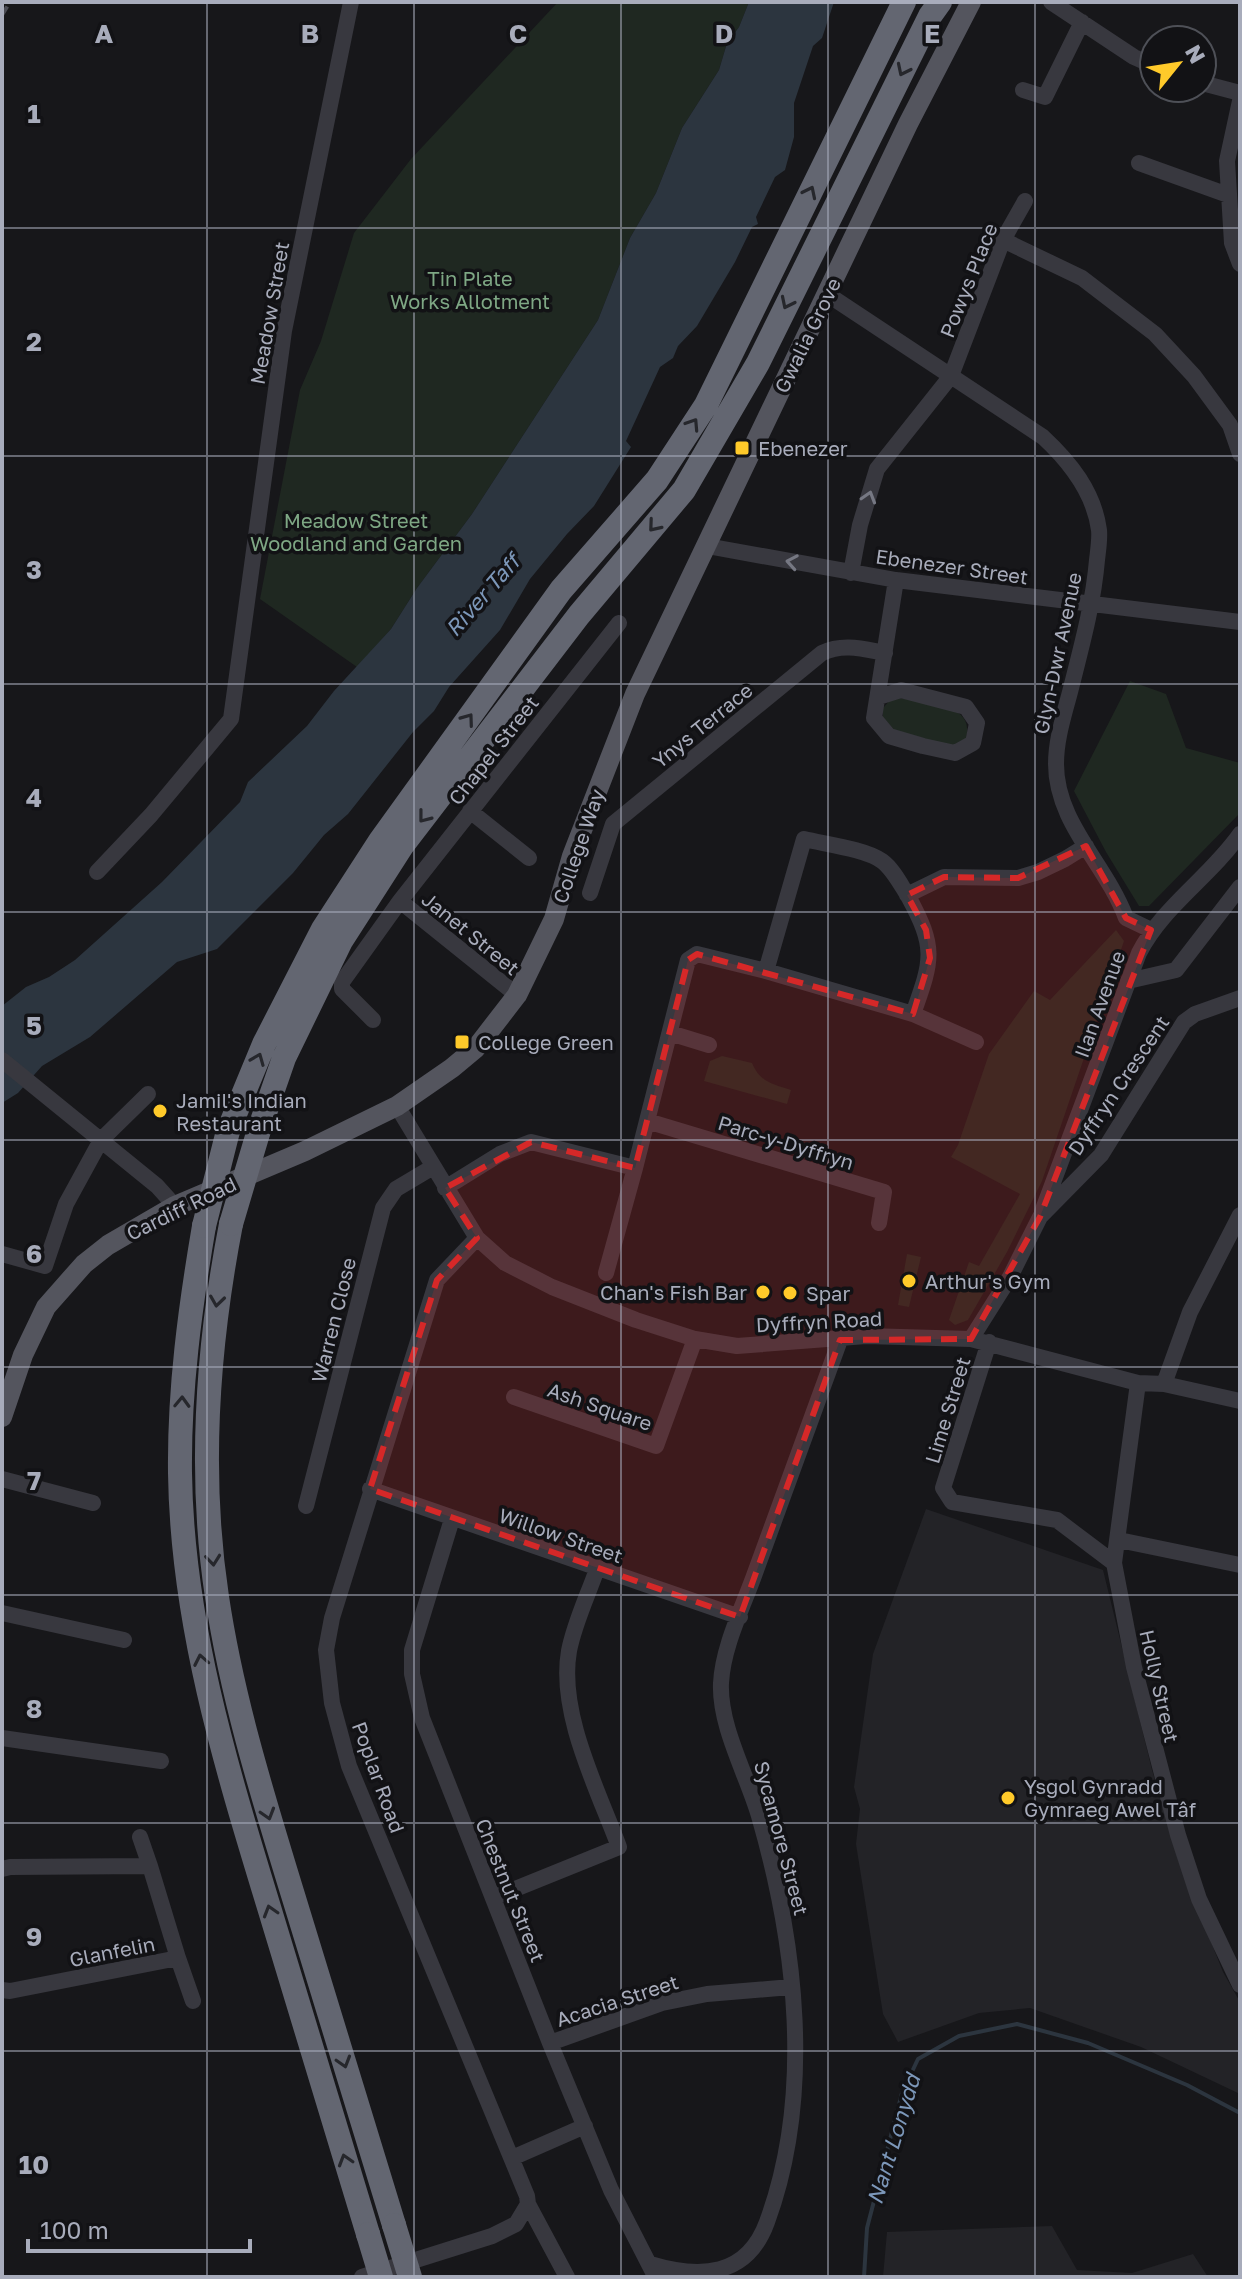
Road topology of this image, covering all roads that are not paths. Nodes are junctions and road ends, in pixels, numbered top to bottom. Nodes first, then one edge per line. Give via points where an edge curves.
1 (351, 2) edge
2 (904, 2) edge
3 (940, 2) edge
4 (971, 2) edge
5 (1051, 2) edge
6 (1082, 22) junction
7 (1138, 59) edge
8 (1218, 87) edge
9 (1023, 90) dead end
10 (1240, 93) edge
11 (1240, 101) edge
12 (1139, 163) dead end
13 (1228, 195) junction
14 (1025, 201) dead end
15 (1003, 240) junction
16 (1240, 264) edge
17 (827, 294) junction
18 (951, 376) junction
19 (1240, 454) edge
20 (707, 546) junction
21 (851, 573) junction
22 (896, 580) junction
23 (1093, 605) junction
24 (1240, 622) edge
25 (619, 623) dead end
26 (885, 653) junction
27 (879, 697) junction
28 (470, 811) junction
29 (1240, 834) edge
30 (1086, 846) junction
31 (529, 858) dead end
32 (97, 872) dead end
33 (1240, 887) edge
34 (590, 893) dead end
35 (907, 895) junction
36 (400, 901) junction
37 (1151, 930) junction
38 (766, 971) junction
39 (1128, 981) junction
40 (517, 995) junction
41 (1240, 998) edge
42 (913, 1014) junction
43 (373, 1020) dead end
44 (670, 1033) junction
45 (976, 1042) dead end
46 (709, 1045) dead end
47 (2, 1060) edge
48 (148, 1094) dead end
49 (397, 1106) junction
50 (647, 1121) junction
51 (101, 1140) junction
52 (433, 1167) junction
53 (635, 1168) junction
54 (445, 1188) junction
55 (175, 1206) junction
56 (1240, 1215) edge
57 (1040, 1217) junction
58 (879, 1223) dead end
59 (477, 1238) junction
60 (2, 1254) edge
61 (606, 1273) dead end
62 (695, 1339) junction
63 (971, 1339) junction
64 (840, 1340) junction
65 (989, 1342) junction
66 (1138, 1383) junction
67 (1164, 1384) junction
68 (514, 1397) dead end
69 (1240, 1401) edge
70 (3, 1411) edge
71 (2, 1479) edge
72 (370, 1489) junction
73 (93, 1503) dead end
74 (306, 1506) dead end
75 (452, 1519) junction
76 (1119, 1540) junction
77 (1114, 1563) junction
78 (1240, 1565) edge
79 (597, 1569) junction
80 (2, 1613) edge
81 (740, 1617) junction
82 (124, 1640) dead end
83 (2, 1738) edge
84 (161, 1761) dead end
85 (140, 1837) dead end
86 (150, 1866) junction
87 (2, 1869) edge
88 (493, 1898) junction
89 (178, 1958) junction
90 (1240, 1985) edge
91 (791, 1987) junction
92 (2, 1990) edge
93 (193, 2001) dead end
94 (550, 2043) junction
95 (585, 2126) junction
96 (512, 2158) junction
97 (528, 2204) junction
98 (653, 2270) edge
99 (362, 2277) edge
100 (381, 2277) edge
101 (410, 2277) edge
102 (567, 2277) edge

1 - 32 street, Meadow Street via 284,331 231,719
100 -> 2 highway, bridge via 248,1839 192,1615 181,1442 183,1379 204,1226 228,1131 264,1044 323,929 561,590 657,480 706,405
3 -> 101 highway, bridge via 758,363 684,490 579,615 402,846 341,941 284,1058 231,1224 207,1383 206,1473 217,1597 261,1790
4 - 17 main road, Gwalia Grove
5 - 6 street
6 - 7 street
6 - 9 street via 1045,97
8 - 10 street
11 - 13 street via 1227,161
12 - 13 street
13 - 16 street via 1232,243
14 - 15 street, Powys Place
15 - 18 street, Powys Place
15 - 19 street via 1082,278 1155,334 1230,425
17 - 18 street, Glyn-Dwr Avenue
17 - 20 main road, Gwalia Grove
21 -> 18 street, Powys Place via 877,469
18 - 23 street, Glyn-Dwr Avenue via 1043,437 1081,481 1100,531
21 -> 20 street, Ebenezer Street
20 - 40 main road, College Way via 624,721 572,856 554,919
21 - 22 street, Ebenezer Street
22 - 23 street, Ebenezer Street
22 - 26 street
23 - 24 street, Ebenezer Street
23 - 30 street, Glyn-Dwr Avenue via 1059,735 1056,766 1065,813
25 - 28 street, Chapel Street
26 - 27 street
26 - 34 street, Ynys Terrace via 846,646 810,663 613,824
27 - 27 street via 901,690 966,707 977,723 973,743 955,753 889,736 874,718
28 - 31 street
28 - 36 street, Chapel Street
29 - 37 street, Ilan Avenue
30 - 35 street via 1018,878 944,877
30 - 37 street, Glyn-Dwr Avenue via 1126,918
33 - 39 street via 1176,970
35 - 38 street via 882,861 871,855 804,839
35 - 42 street via 926,930 930,958
36 - 40 street, Janet Street
36 - 43 street, Chapel Street via 341,985
37 - 39 street, Ilan Avenue
38 - 42 street
38 - 44 street via 697,954 688,960
39 - 57 street, Ilan Avenue
40 - 49 main road, College Way via 476,1048
41 - 57 street, Dyffryn Crescent via 1184,1022 1101,1155
42 - 45 street
44 - 46 street
44 - 50 street
47 - 51 street
48 - 51 street
49 - 52 street, Dyffryn Road
49 - 55 main road, Cardiff Road
50 - 53 street
50 - 58 street, Parc-y-Dyffryn via 884,1192
51 - 55 street
51 - 60 street via 66,1204 45,1266
52 - 54 street, Dyffryn Road
52 - 74 street, Warren Close via 396,1189 383,1208
53 - 54 street via 531,1142 500,1154
53 - 61 street
54 - 59 street, Dyffryn Road
55 - 70 main road, Cardiff Road via 108,1245 59,1291 23,1355
56 - 67 street via 1190,1312
57 - 63 street, Dyffryn Crescent
59 - 62 street, Dyffryn Road via 505,1263 552,1287
59 - 72 street, Poplar Road via 437,1280
62 - 64 street, Dyffryn Road via 737,1346
62 - 68 street, Ash Square via 656,1446
63 - 64 street, Dyffryn Road
63 - 65 street, Dyffryn Road
64 - 81 street, Sycamore Street
65 - 66 street, Dyffryn Road
65 - 77 street, Lime Street via 943,1488 952,1502 1057,1520
66 - 67 street, Dyffryn Road
66 - 76 street, Holly Street
67 - 69 street, Dyffryn Road
71 - 73 street
72 - 75 street, Willow Street
72 - 96 street, Poplar Road via 326,1650 332,1703 349,1766
75 - 79 street, Willow Street
75 - 88 street, Chestnut Street via 419,1622 412,1674 422,1718
76 - 77 street, Holly Street
76 - 78 street
77 - 90 street, Holly Street via 1134,1667 1178,1835 1199,1899
79 - 81 street, Willow Street
79 - 88 street via 569,1651 568,1684 581,1744 619,1847
80 - 82 street
81 - 91 street, Sycamore Street via 723,1665 722,1706 750,1784 778,1890
83 - 84 street
85 - 86 street, Glanfelin
86 - 87 street
86 - 89 street, Glanfelin
88 - 94 street, Chestnut Street
89 - 92 street, Glanfelin
89 - 93 street
91 - 94 street, Acacia Street via 662,2003
91 - 98 street, Sycamore Street via 793,2074 787,2147 761,2239 725,2271 686,2276
94 - 95 street, Chestnut Street
95 - 96 street
95 - 98 street, Chestnut Street
96 - 97 street, Poplar Road
97 - 99 street via 516,2224 492,2236
97 - 102 street, Poplar Road

